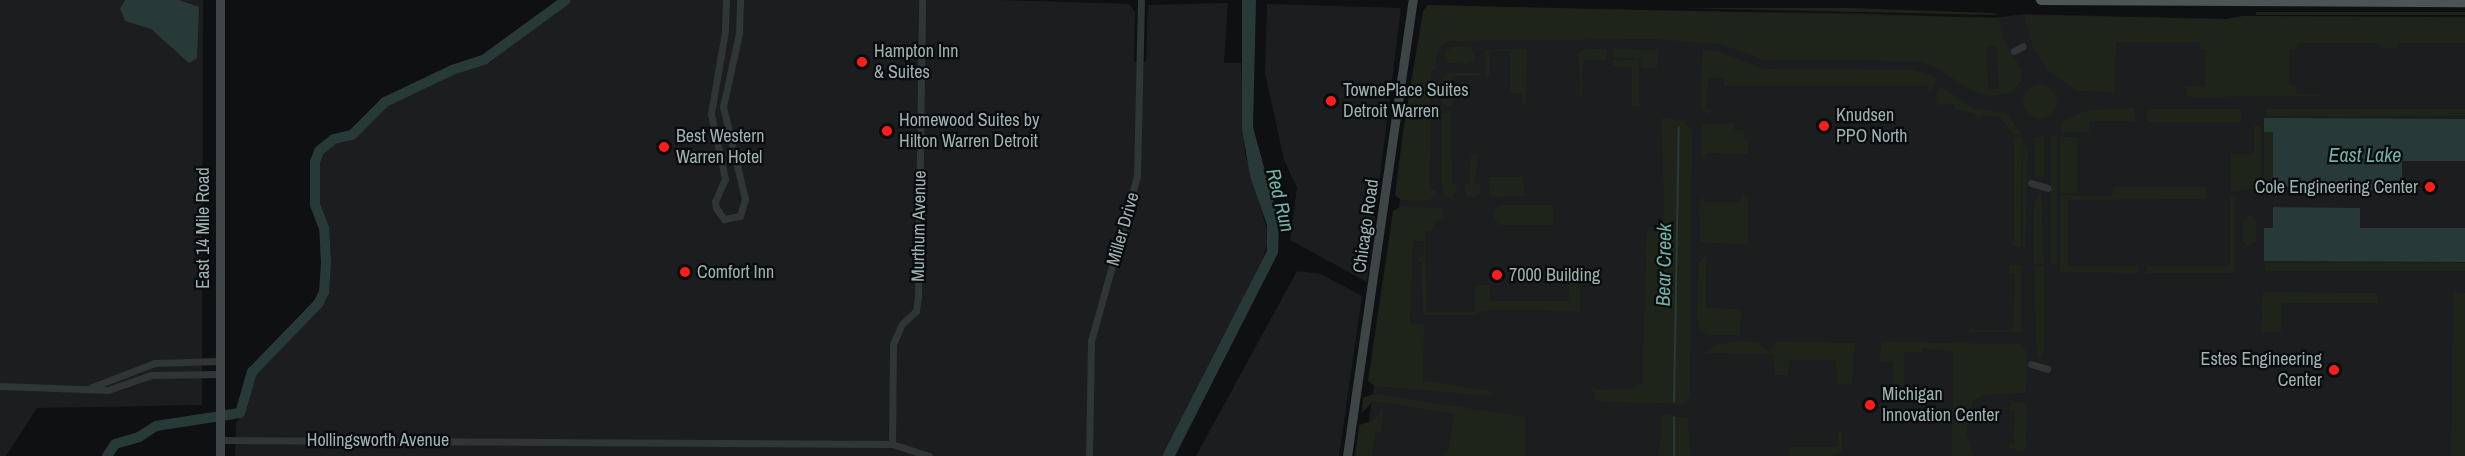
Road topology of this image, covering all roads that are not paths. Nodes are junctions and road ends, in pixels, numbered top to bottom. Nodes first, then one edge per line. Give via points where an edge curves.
1 (220, 0) edge
2 (726, 0) edge
3 (740, 0) edge
4 (922, 0) edge
5 (1141, 0) edge
6 (1413, 0) edge
7 (2041, 0) edge
8 (2212, 0) edge
9 (2223, 0) edge
10 (2465, 2) edge
11 (724, 37) junction
12 (738, 38) junction
13 (2024, 46) dead end
14 (2014, 51) dead end
15 (724, 89) junction
16 (712, 92) junction
17 (726, 132) junction
18 (715, 136) junction
19 (2031, 183) dead end
20 (2047, 188) dead end
21 (219, 361) junction
22 (2031, 364) dead end
23 (2047, 369) dead end
24 (220, 374) junction
25 (0, 386) edge
26 (87, 388) junction
27 (220, 441) junction
28 (892, 444) junction
29 (220, 456) edge
30 (929, 456) edge
31 (1089, 456) edge
32 (1347, 456) edge

1 - 21 main road, East 14 Mile Road
2 - 11 street
3 - 12 street
4 - 28 street, Murthum Avenue via 918,297 916,311 902,324 893,344
5 - 31 street, Miller Drive via 1137,176 1091,341
6 - 32 main road, Chicago Road
7 - 8 main road
8 - 9 main road
9 - 10 main road
11 - 12 street
11 - 16 street
12 - 15 street
13 - 14 street
15 - 16 street
15 - 17 street
16 - 18 street
17 - 18 street
17 - 18 street via 745,199 742,211 734,218 724,219 716,208 715,201 725,179
19 - 20 street
21 - 24 main road, East 14 Mile Road
21 - 26 street via 155,363
22 - 23 street
24 - 26 street via 151,375 108,390
24 - 27 main road, East 14 Mile Road
25 - 26 street
27 - 28 street, Hollingsworth Avenue
27 - 29 main road, East 14 Mile Road
28 - 30 street, Hollingsworth Avenue

